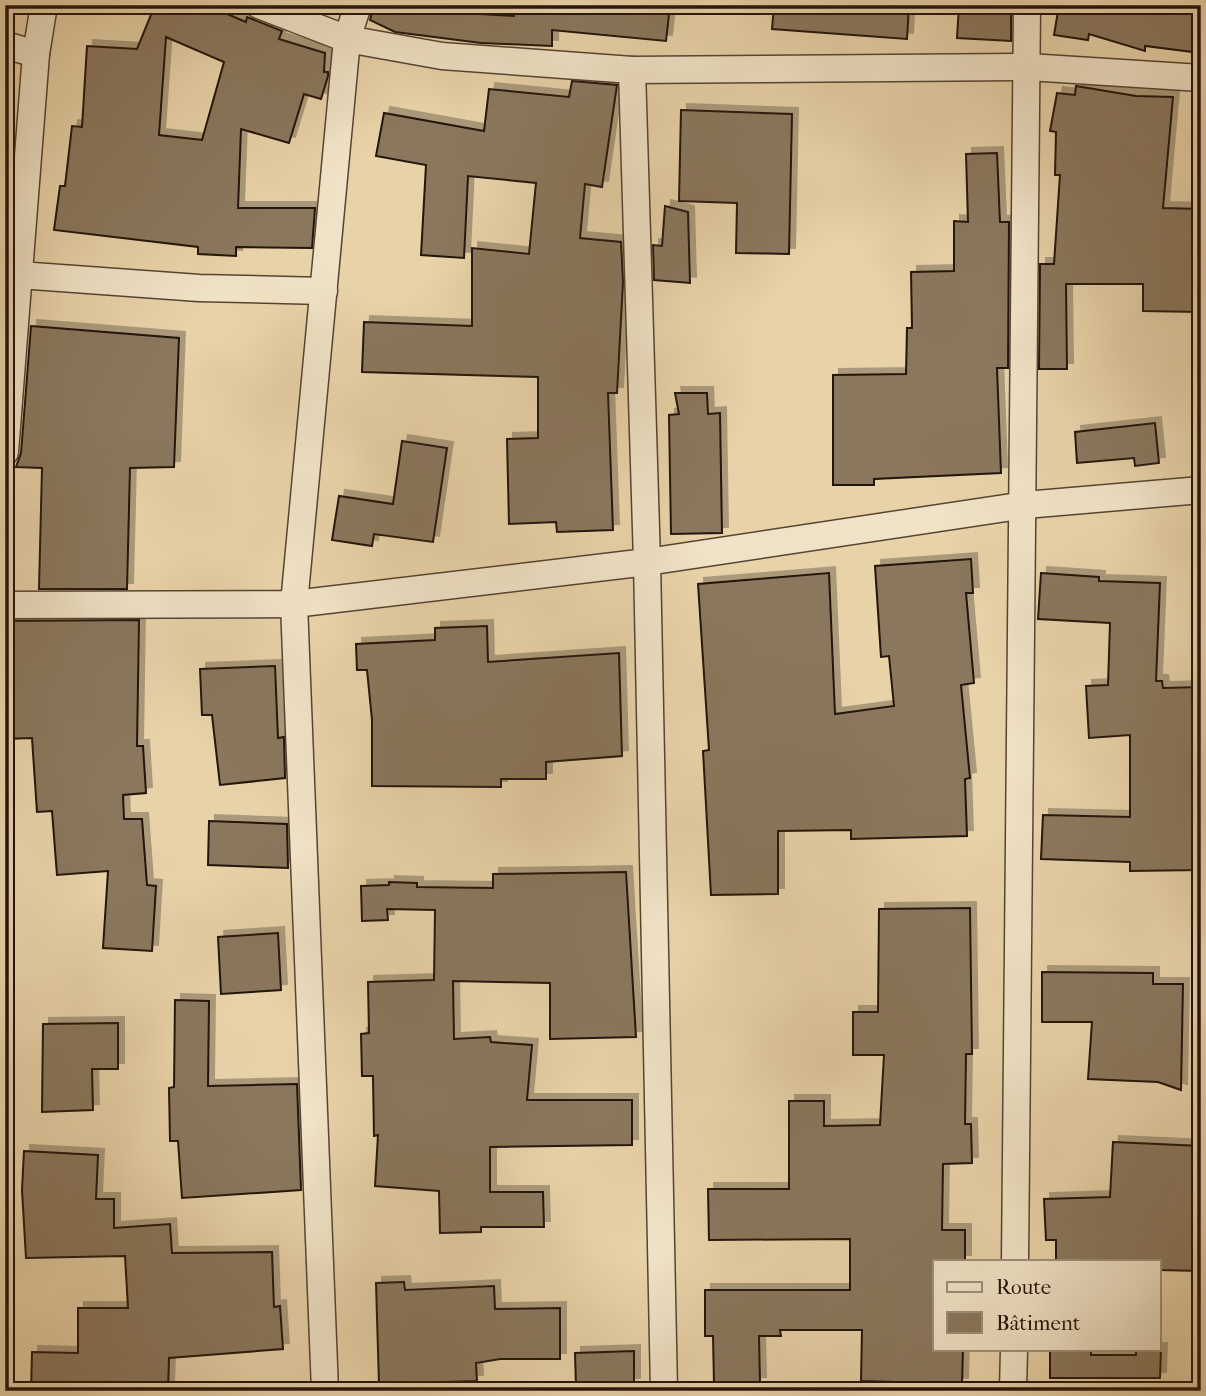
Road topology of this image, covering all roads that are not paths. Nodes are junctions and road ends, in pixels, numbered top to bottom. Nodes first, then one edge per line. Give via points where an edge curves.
1 (44, 5) edge
2 (259, 5) edge
3 (358, 5) edge
4 (1027, 5) edge
5 (347, 39) junction
6 (5, 45) edge
7 (36, 54) junction
8 (1028, 67) junction
9 (632, 70) junction
10 (1201, 78) edge
11 (11, 274) edge
12 (324, 291) junction
13 (5, 452) edge
14 (1201, 490) edge
15 (1024, 505) junction
16 (647, 562) junction
17 (293, 604) junction
18 (5, 605) edge
19 (1015, 1260) edge
20 (1014, 1350) edge
21 (325, 1391) edge
22 (664, 1391) edge
23 (1013, 1391) edge

1 - 7 street
2 - 5 street
3 - 5 street
4 - 8 street
5 - 9 street via 442,56
5 - 12 street
6 - 7 street
7 - 11 street
8 - 9 street
8 - 10 street
8 - 15 street
9 - 16 street
11 - 12 street via 199,288
11 - 13 street
12 - 17 street
14 - 15 street
15 - 16 street
15 - 19 street
16 - 17 street
16 - 22 street
17 - 18 street
17 - 21 street
20 - 23 street

